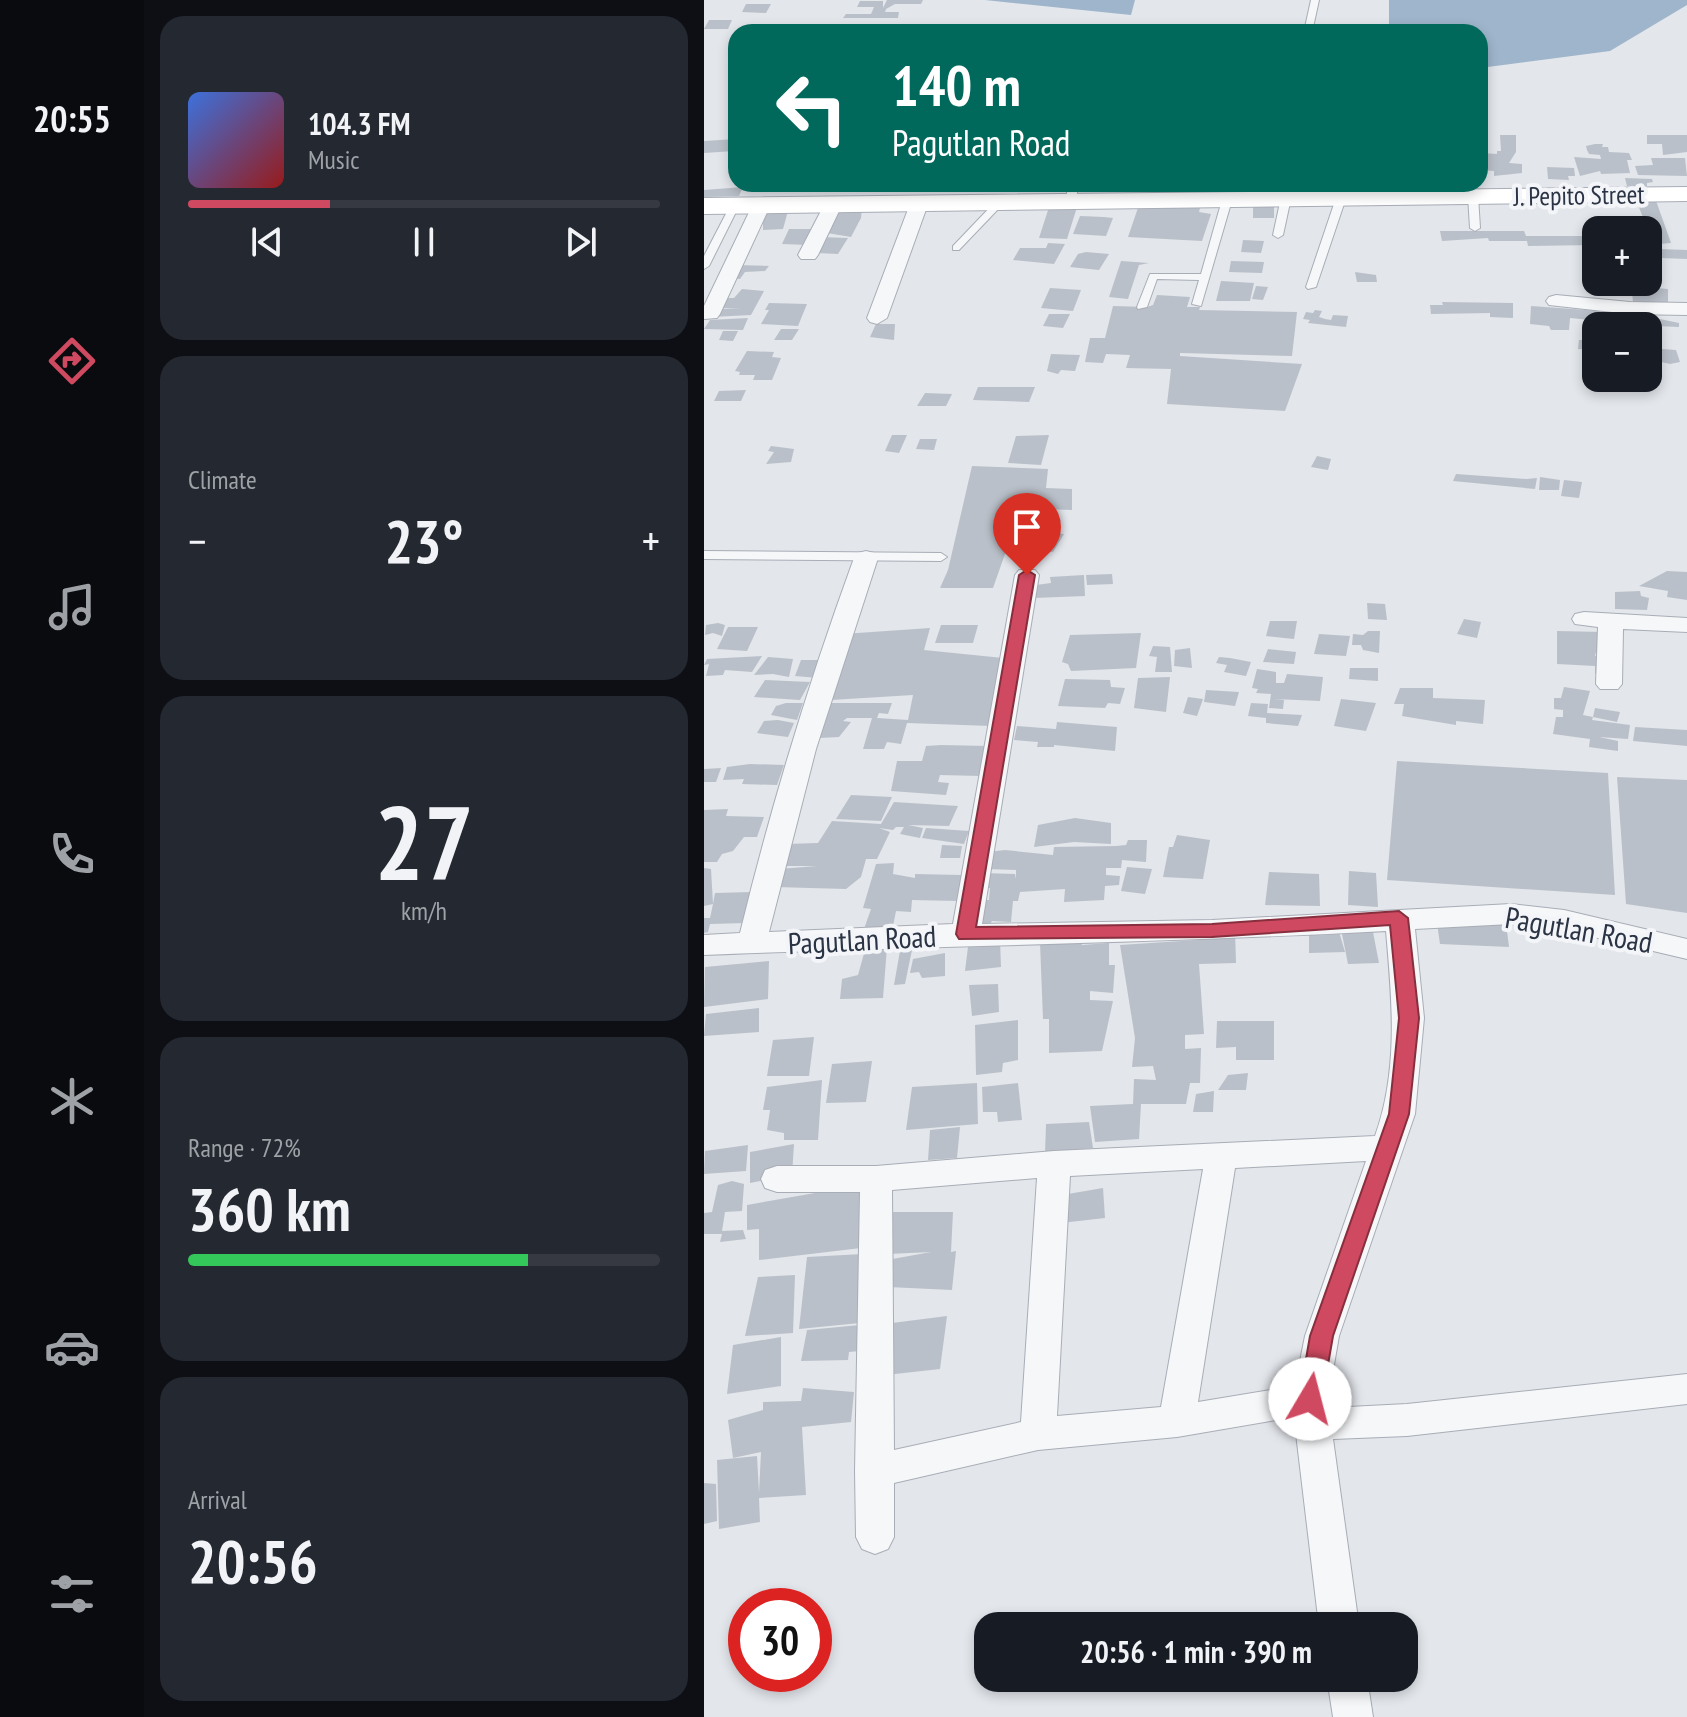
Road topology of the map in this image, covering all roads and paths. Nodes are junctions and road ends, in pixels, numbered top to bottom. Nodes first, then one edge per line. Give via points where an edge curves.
1 (1315, 0) edge
2 (1310, 24) edge
3 (1288, 192) edge
4 (1072, 193) edge
5 (1687, 194) edge
6 (1473, 196) junction
7 (1341, 198) junction
8 (1227, 200) junction
9 (999, 203) junction
10 (919, 204) junction
11 (833, 205) junction
12 (704, 206) edge
13 (734, 206) junction
14 (761, 206) junction
15 (1475, 228) dead end
16 (1278, 235) dead end
17 (956, 248) dead end
18 (808, 255) dead end
19 (704, 266) edge
20 (1204, 277) junction
21 (1311, 287) dead end
22 (1556, 301) dead end
23 (1197, 304) dead end
24 (1142, 307) dead end
25 (1687, 309) edge
26 (710, 314) dead end
27 (877, 318) dead end
28 (704, 555) edge
29 (941, 557) dead end
30 (866, 558) junction
31 (1027, 575) dead end
32 (1584, 619) dead end
33 (1611, 620) junction
34 (1687, 625) edge
35 (1609, 684) dead end
36 (1399, 918) junction
37 (966, 934) junction
38 (752, 944) junction
39 (704, 945) edge
40 (1687, 949) edge
41 (1388, 1148) junction
42 (1221, 1157) junction
43 (1054, 1164) junction
44 (777, 1179) dead end
45 (876, 1179) junction
46 (1687, 1389) edge
47 (1310, 1412) junction
48 (1177, 1421) junction
49 (1038, 1434) junction
50 (873, 1471) junction
51 (875, 1537) dead end
52 (1337, 1612) edge
53 (1349, 1692) edge
54 (1353, 1717) edge

1 - 2 lane
3 - 7 street, J. Pepito Street
3 - 8 street, J. Pepito Street
3 - 16 lane
4 - 8 street, J. Pepito Street
4 - 9 street, J. Pepito Street
5 - 6 street, J. Pepito Street
6 - 7 street, J. Pepito Street
6 - 15 lane
7 - 21 lane
8 - 20 lane
9 - 10 street, J. Pepito Street
9 - 17 lane
10 - 11 street, J. Pepito Street
10 - 27 street
11 - 14 street, J. Pepito Street
11 - 18 street
12 - 13 street, J. Pepito Street
13 - 14 street, J. Pepito Street
13 - 19 lane
14 - 26 street
20 - 23 lane
20 - 24 lane via 1153,276
22 - 25 street
28 - 30 lane
29 - 30 lane
30 - 38 street via 827,664
31 - 37 street
32 - 33 street
33 - 34 street
33 - 35 street
36 - 37 street, Pagutlan Road via 1212,930
36 - 40 street, Pagutlan Road via 1511,914 1564,920
36 - 41 street via 1409,1018 1399,1114
37 - 38 street, Pagutlan Road
38 - 39 street, Pagutlan Road
41 - 42 street
41 - 47 street via 1322,1336
42 - 43 street
42 - 48 street
43 - 45 street
43 - 49 street
44 - 45 street
45 - 50 street
46 - 47 street via 1407,1420
47 - 48 street
47 - 52 street
48 - 49 street
49 - 50 street
50 - 51 street
53 - 54 street

